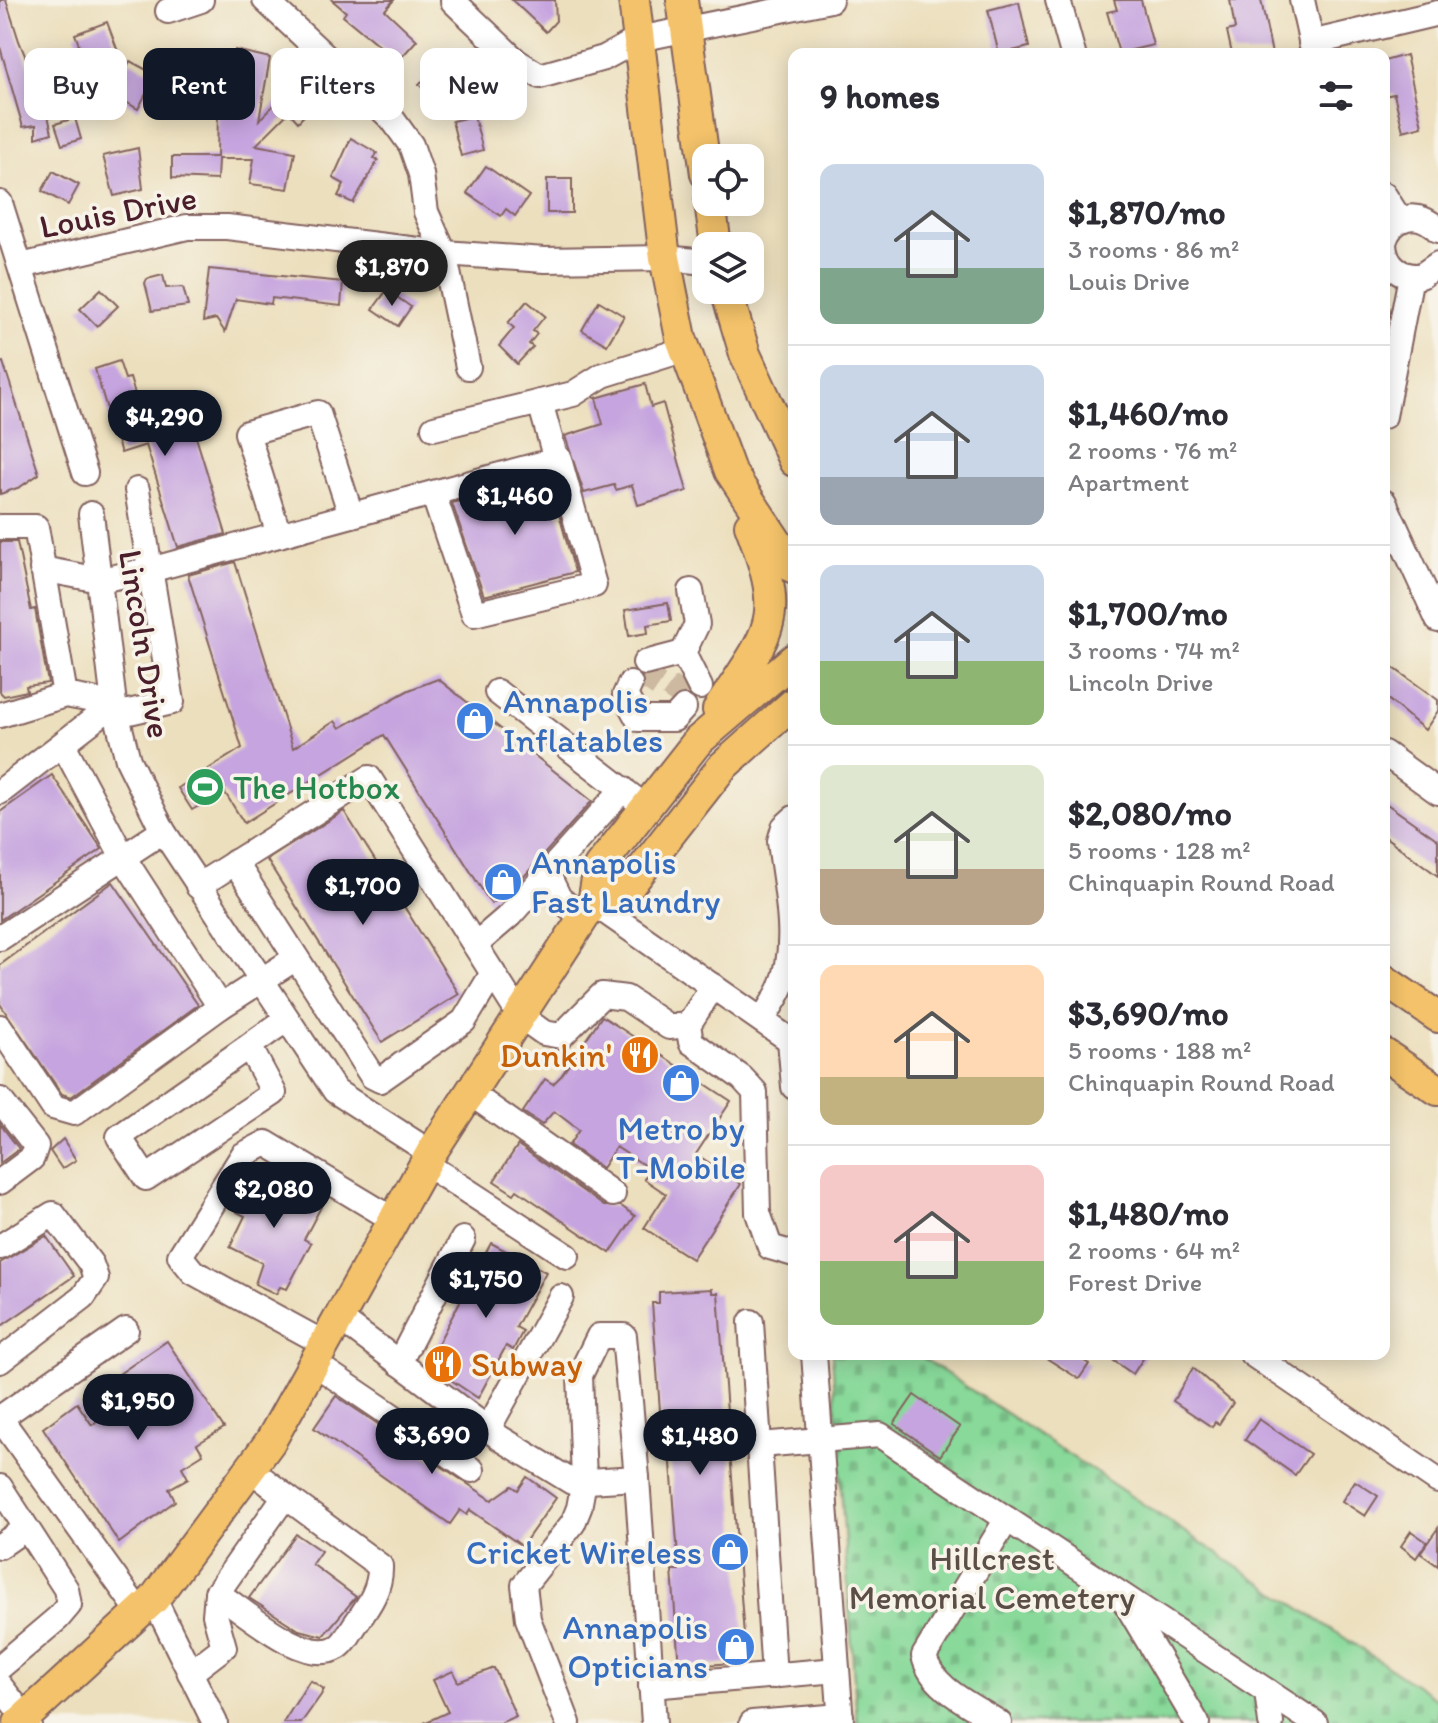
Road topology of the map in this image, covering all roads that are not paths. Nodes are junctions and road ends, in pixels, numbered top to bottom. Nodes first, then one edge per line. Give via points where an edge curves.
1 (201, 0) edge
2 (265, 0) edge
3 (634, 0) edge
4 (682, 0) edge
5 (830, 0) edge
6 (1058, 0) edge
7 (1302, 0) edge
8 (453, 1) edge
9 (168, 11) dead end
10 (1438, 13) edge
11 (686, 31) junction
12 (639, 39) junction
13 (1071, 48) edge
14 (1312, 48) edge
15 (702, 144) edge
16 (0, 203) edge
17 (1390, 204) edge
18 (1400, 220) junction
19 (1390, 230) edge
20 (1438, 230) edge
21 (444, 253) junction
22 (665, 258) junction
23 (692, 261) edge
24 (1390, 262) edge
25 (1438, 264) edge
26 (21, 266) junction
27 (1411, 276) junction
28 (730, 304) edge
29 (686, 349) junction
30 (468, 367) dead end
31 (1390, 385) edge
32 (540, 402) junction
33 (434, 428) dead end
34 (788, 448) edge
35 (556, 460) junction
36 (730, 471) junction
37 (85, 473) dead end
38 (137, 490) dead end
39 (433, 493) junction
40 (91, 514) dead end
41 (351, 515) junction
42 (1390, 515) edge
43 (0, 527) edge
44 (279, 535) junction
45 (788, 559) edge
46 (42, 569) junction
47 (150, 570) junction
48 (100, 580) junction
49 (691, 591) dead end
50 (1438, 620) edge
51 (683, 653) junction
52 (788, 664) edge
53 (650, 666) tunnel mouth
54 (693, 685) dead end
55 (636, 686) tunnel mouth
56 (497, 692) dead end
57 (65, 695) junction
58 (678, 705) tunnel mouth
59 (788, 708) edge
60 (115, 710) junction
61 (0, 715) edge
62 (788, 726) edge
63 (698, 741) junction
64 (64, 746) junction
65 (1390, 756) edge
66 (723, 766) junction
67 (1434, 781) edge
68 (0, 792) edge
69 (634, 799) junction
70 (788, 823) edge
71 (163, 831) junction
72 (123, 857) junction
73 (235, 862) junction
74 (548, 875) junction
75 (198, 886) junction
76 (788, 893) edge
77 (588, 910) junction
78 (0, 938) edge
79 (475, 945) junction
80 (788, 945) edge
81 (296, 958) junction
82 (493, 973) junction
83 (262, 982) junction
84 (1390, 984) edge
85 (713, 986) junction
86 (220, 1007) junction
87 (520, 1016) junction
88 (1438, 1017) edge
89 (287, 1019) junction
90 (762, 1020) junction
91 (688, 1025) junction
92 (0, 1027) edge
93 (788, 1039) edge
94 (249, 1046) junction
95 (1390, 1058) edge
96 (372, 1076) junction
97 (1438, 1090) edge
98 (470, 1093) junction
99 (0, 1100) edge
100 (355, 1104) junction
101 (428, 1159) junction
102 (0, 1182) edge
103 (613, 1194) dead end
104 (394, 1220) junction
105 (463, 1239) dead end
106 (0, 1247) edge
107 (788, 1252) edge
108 (567, 1256) dead end
109 (561, 1297) dead end
110 (751, 1322) dead end
111 (126, 1330) dead end
112 (326, 1342) junction
113 (814, 1360) edge
114 (1261, 1360) edge
115 (0, 1361) edge
116 (399, 1363) junction
117 (0, 1418) edge
118 (488, 1429) junction
119 (820, 1442) junction
120 (760, 1445) junction
121 (250, 1469) junction
122 (472, 1470) dead end
123 (637, 1478) junction
124 (584, 1481) junction
125 (1438, 1481) edge
126 (0, 1487) edge
127 (285, 1496) junction
128 (1007, 1519) junction
129 (26, 1528) junction
130 (0, 1546) edge
131 (217, 1593) junction
132 (1121, 1594) junction
133 (146, 1604) junction
134 (0, 1667) edge
135 (837, 1670) junction
136 (190, 1673) junction
137 (774, 1676) junction
138 (0, 1686) edge
139 (651, 1686) junction
140 (1267, 1691) junction
141 (841, 1719) edge
142 (25, 1721) edge
143 (777, 1722) edge
144 (215, 1723) edge
145 (568, 1723) edge
146 (654, 1723) edge
147 (752, 1723) edge
148 (999, 1723) edge
149 (1197, 1723) edge
150 (1271, 1723) edge
151 (1315, 1723) edge

1 - 9 street
2 - 21 street via 393,120 411,145 426,212
3 - 12 main road
4 - 11 main road
5 - 11 street
6 - 13 street
7 - 14 street
8 - 12 street via 516,61 540,76 604,58
10 - 14 street
11 - 12 street
11 - 15 main road
12 - 22 main road
16 - 26 street
17 - 18 street
18 - 19 street
18 - 20 street via 1420,217
21 - 22 street, Louis Drive via 545,260
21 - 26 street, Louis Drive via 227,227 187,227
21 - 30 street
22 - 23 street, Louis Drive
22 - 29 main road
24 - 27 street
25 - 27 street via 1430,272
26 - 37 street
27 - 31 street
28 - 34 main road via 745,354
29 - 32 street
29 - 36 main road
32 - 33 street
32 - 35 street
35 - 39 street
35 - 39 street via 594,585 474,614
36 - 45 main road
36 - 63 main road via 768,572 771,619 760,646
38 - 47 street
39 - 41 street
40 - 48 street, Lincoln Drive
41 - 44 street
41 - 44 street via 318,413 247,433
42 - 50 street
43 - 46 street via 36,527
44 - 47 street
46 - 48 street
46 - 57 street
47 - 48 street
47 - 60 street via 172,702
48 - 60 street, Lincoln Drive
49 - 51 street via 697,624
51 - 53 street
51 - 54 street
52 - 63 main road
55 - 58 street via 625,695 638,719 674,719
56 - 69 street
57 - 60 street
57 - 61 street
59 - 66 main road
60 - 64 street
60 - 71 street, Lincoln Drive via 128,760
62 - 66 main road
63 - 69 main road
64 - 68 street
64 - 72 street
65 - 67 street
66 - 77 main road via 625,891
69 - 74 street
69 - 77 main road via 599,867
70 - 76 street via 780,841
71 - 72 street
71 - 75 street, Lincoln Drive
72 - 78 street
72 - 86 street
73 - 75 street
73 - 79 street via 369,778
73 - 81 street
74 - 77 street via 559,898
74 - 79 street
75 - 83 street, Lincoln Drive
77 - 85 street
77 - 87 main road
79 - 82 street
80 - 90 street via 781,987
81 - 83 street
81 - 96 street
82 - 87 street
82 - 96 street via 464,1021 380,1080
83 - 86 street
83 - 89 street, Lincoln Drive
84 - 88 main road
85 - 90 street
85 - 91 street
86 - 92 street via 74,1113 53,1107
87 - 91 street via 544,1033 561,1036 602,995 626,998 669,1027
87 - 98 main road
89 - 94 street
89 - 100 street, Lincoln Drive via 335,1091
90 - 93 street
91 - 107 street via 691,1042 755,1092 758,1213 770,1247
94 - 94 street via 274,1093 146,1178 119,1137
95 - 97 main road
96 - 100 street
98 - 101 main road
98 - 103 street
99 - 102 street via 36,1146 32,1158
100 - 101 street, Lincoln Drive
101 - 104 main road
101 - 108 street, Lincoln Drive
104 - 112 main road
104 - 112 street via 266,1143 243,1155 180,1256 193,1272
105 - 116 street
106 - 115 street via 53,1214 96,1278 83,1297
109 - 118 street
110 - 120 street
111 - 117 street
112 - 116 street
112 - 121 main road
112 - 122 street
113 - 119 street
114 - 125 street
116 - 118 street
117 - 133 street
118 - 124 street via 572,1482
119 - 120 street
119 - 128 street via 880,1435
119 - 135 street
120 - 137 street
121 - 127 street
121 - 133 main road
123 - 124 street
123 - 124 street via 624,1336 599,1336 580,1375
123 - 139 street
124 - 145 street via 573,1523 524,1585 528,1619
126 - 129 street
127 - 131 street
127 - 131 street via 380,1566 373,1600 339,1647 319,1653 301,1650
128 - 132 street
128 - 148 street via 924,1656 936,1681
129 - 130 street
129 - 134 street via 66,1589 69,1605
131 - 136 street via 215,1615 224,1647
132 - 140 street
132 - 149 street
133 - 136 street
133 - 142 main road
135 - 137 street
135 - 141 street
136 - 144 street
137 - 139 street
138 - 142 street
139 - 146 street
140 - 150 street
140 - 151 street
141 - 143 street
143 - 147 street

